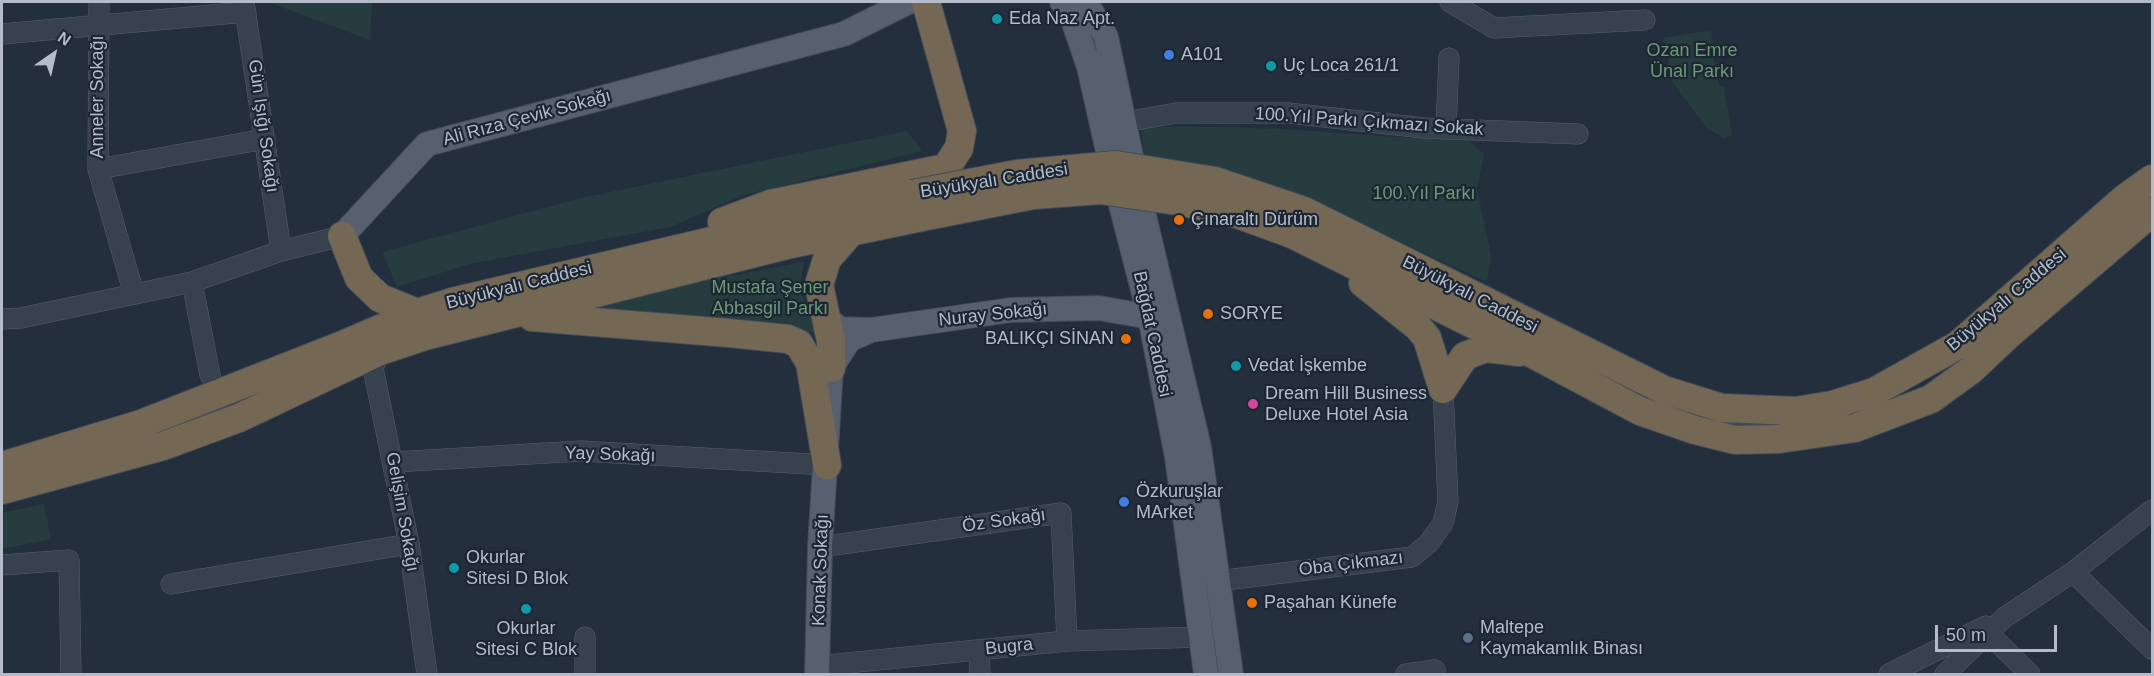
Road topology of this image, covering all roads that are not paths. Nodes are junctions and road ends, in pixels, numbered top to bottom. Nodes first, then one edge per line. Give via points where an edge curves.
1 (99, 2) edge
2 (908, 2) edge
3 (926, 2) edge
4 (1062, 2) edge
5 (1086, 2) edge
6 (1450, 2) edge
7 (245, 7) edge
8 (1645, 20) dead end
9 (98, 27) junction
10 (2, 34) edge
11 (1449, 58) dead end
12 (1125, 122) junction
13 (1446, 129) junction
14 (1578, 134) dead end
15 (265, 139) junction
16 (98, 170) junction
17 (2152, 179) edge
18 (917, 206) junction
19 (2152, 213) edge
20 (1298, 222) junction
21 (2152, 233) edge
22 (849, 234) junction
23 (342, 236) junction
24 (2118, 240) junction
25 (676, 248) junction
26 (281, 251) junction
27 (192, 282) junction
28 (134, 294) junction
29 (417, 313) junction
30 (509, 315) junction
31 (1150, 316) junction
32 (2, 319) edge
33 (827, 320) junction
34 (872, 330) junction
35 (380, 351) junction
36 (1531, 353) junction
37 (342, 358) junction
38 (831, 368) junction
39 (210, 375) dead end
40 (1443, 390) junction
41 (394, 462) junction
42 (827, 465) junction
43 (2, 466) edge
44 (2, 490) edge
45 (2152, 510) edge
46 (410, 544) junction
47 (820, 547) junction
48 (2, 565) edge
49 (2073, 572) junction
50 (1218, 581) junction
51 (171, 584) dead end
52 (2005, 617) junction
53 (1988, 633) junction
54 (585, 637) dead end
55 (1202, 638) junction
56 (1067, 641) junction
57 (2152, 649) edge
58 (979, 650) junction
59 (818, 670) edge
60 (1435, 670) dead end
61 (71, 675) edge
62 (427, 675) edge
63 (585, 675) edge
64 (980, 675) edge
65 (1206, 675) edge
66 (1231, 675) edge
67 (1406, 675) edge
68 (1889, 675) edge
69 (1945, 675) edge
70 (2030, 675) edge

1 - 9 street, Anneler Sokağı
2 - 23 main road, Ali Rıza Çevik Sokağı via 844,34 427,144
3 - 25 highway via 962,131 954,159 946,168 770,204 718,224
4 - 31 main road, Bağdat Caddesi via 1071,14 1089,67
5 - 12 main road, Bağdat Caddesi via 1106,37
6 - 8 street via 1494,28
7 - 9 street
7 - 15 street, Gün Işığı Sokağı
9 - 10 street
9 - 16 street, Anneler Sokağı
11 - 13 street
12 - 13 street, 100.Yıl Parkı Çıkmazı Sokak via 1176,113 1288,113
12 - 50 main road, Bağdat Caddesi via 1199,447
13 - 14 street, 100.Yıl Parkı Çıkmazı Sokak
15 - 16 street
15 - 26 street, Gün Işığı Sokağı
16 - 28 street, Anneler Sokağı
17 - 20 highway, Büyükyalı Caddesi via 2124,199 1958,345 1874,392 1796,411 1722,408 1664,390
18 - 20 highway, Büyükyalı Caddesi, bridge via 1100,190
18 - 22 highway, Büyükyalı Caddesi
18 - 25 highway, Büyükyalı Caddesi
19 - 24 highway, Büyükyalı Caddesi
20 - 36 highway, Büyükyalı Caddesi
20 - 40 highway via 1418,327 1427,339
21 - 24 highway, Büyükyalı Caddesi
22 - 30 highway, Büyükyalı Caddesi via 791,244
22 - 33 highway via 822,269 819,285
23 - 26 street
23 - 29 highway via 359,278 380,298
24 - 36 highway, Büyükyalı Caddesi via 1971,370 1931,399 1855,428 1826,434 1735,440 1695,430 1640,411
25 - 29 highway, Büyükyalı Caddesi via 515,285
26 - 27 street
27 - 28 street
27 - 39 street
28 - 32 street
29 - 37 highway, Büyükyalı Caddesi
30 - 35 highway, Büyükyalı Caddesi
30 - 42 highway via 729,333 788,339 799,344 810,363
31 - 34 main road, Nuray Sokağı via 1099,308 1011,310
31 - 55 main road, Bağdat Caddesi via 1177,457
33 - 34 main road via 840,329
33 - 38 highway
34 - 38 main road via 849,340
35 - 37 highway, Büyükyalı Caddesi
35 - 41 street, Gelişim Sokağı via 373,368
36 - 40 highway via 1486,348 1474,352 1455,368
37 - 43 highway, Büyükyalı Caddesi
37 - 44 highway, Büyükyalı Caddesi via 239,418 163,446
38 - 42 main road, Konak Sokağı
40 - 50 street, Oba Çıkmazı via 1448,502 1443,523 1429,543 1412,557
41 - 42 street, Yay Sokağı via 581,451
41 - 46 street, Gelişim Sokağı
42 - 47 main road, Konak Sokağı
45 - 49 street
46 - 51 street
46 - 62 street, Gelişim Sokağı
47 - 56 street, Öz Sokağı via 1061,513
47 - 59 main road, Konak Sokağı
48 - 61 street via 69,560
49 - 52 street
49 - 57 street
50 - 66 main road, Bağdat Caddesi
52 - 53 street
52 - 68 street
53 - 69 street
53 - 70 street
54 - 63 street
55 - 56 street, Bugra
55 - 65 main road, Bağdat Caddesi
56 - 58 street, Bugra
58 - 59 street, Bugra
58 - 64 street
60 - 67 street

